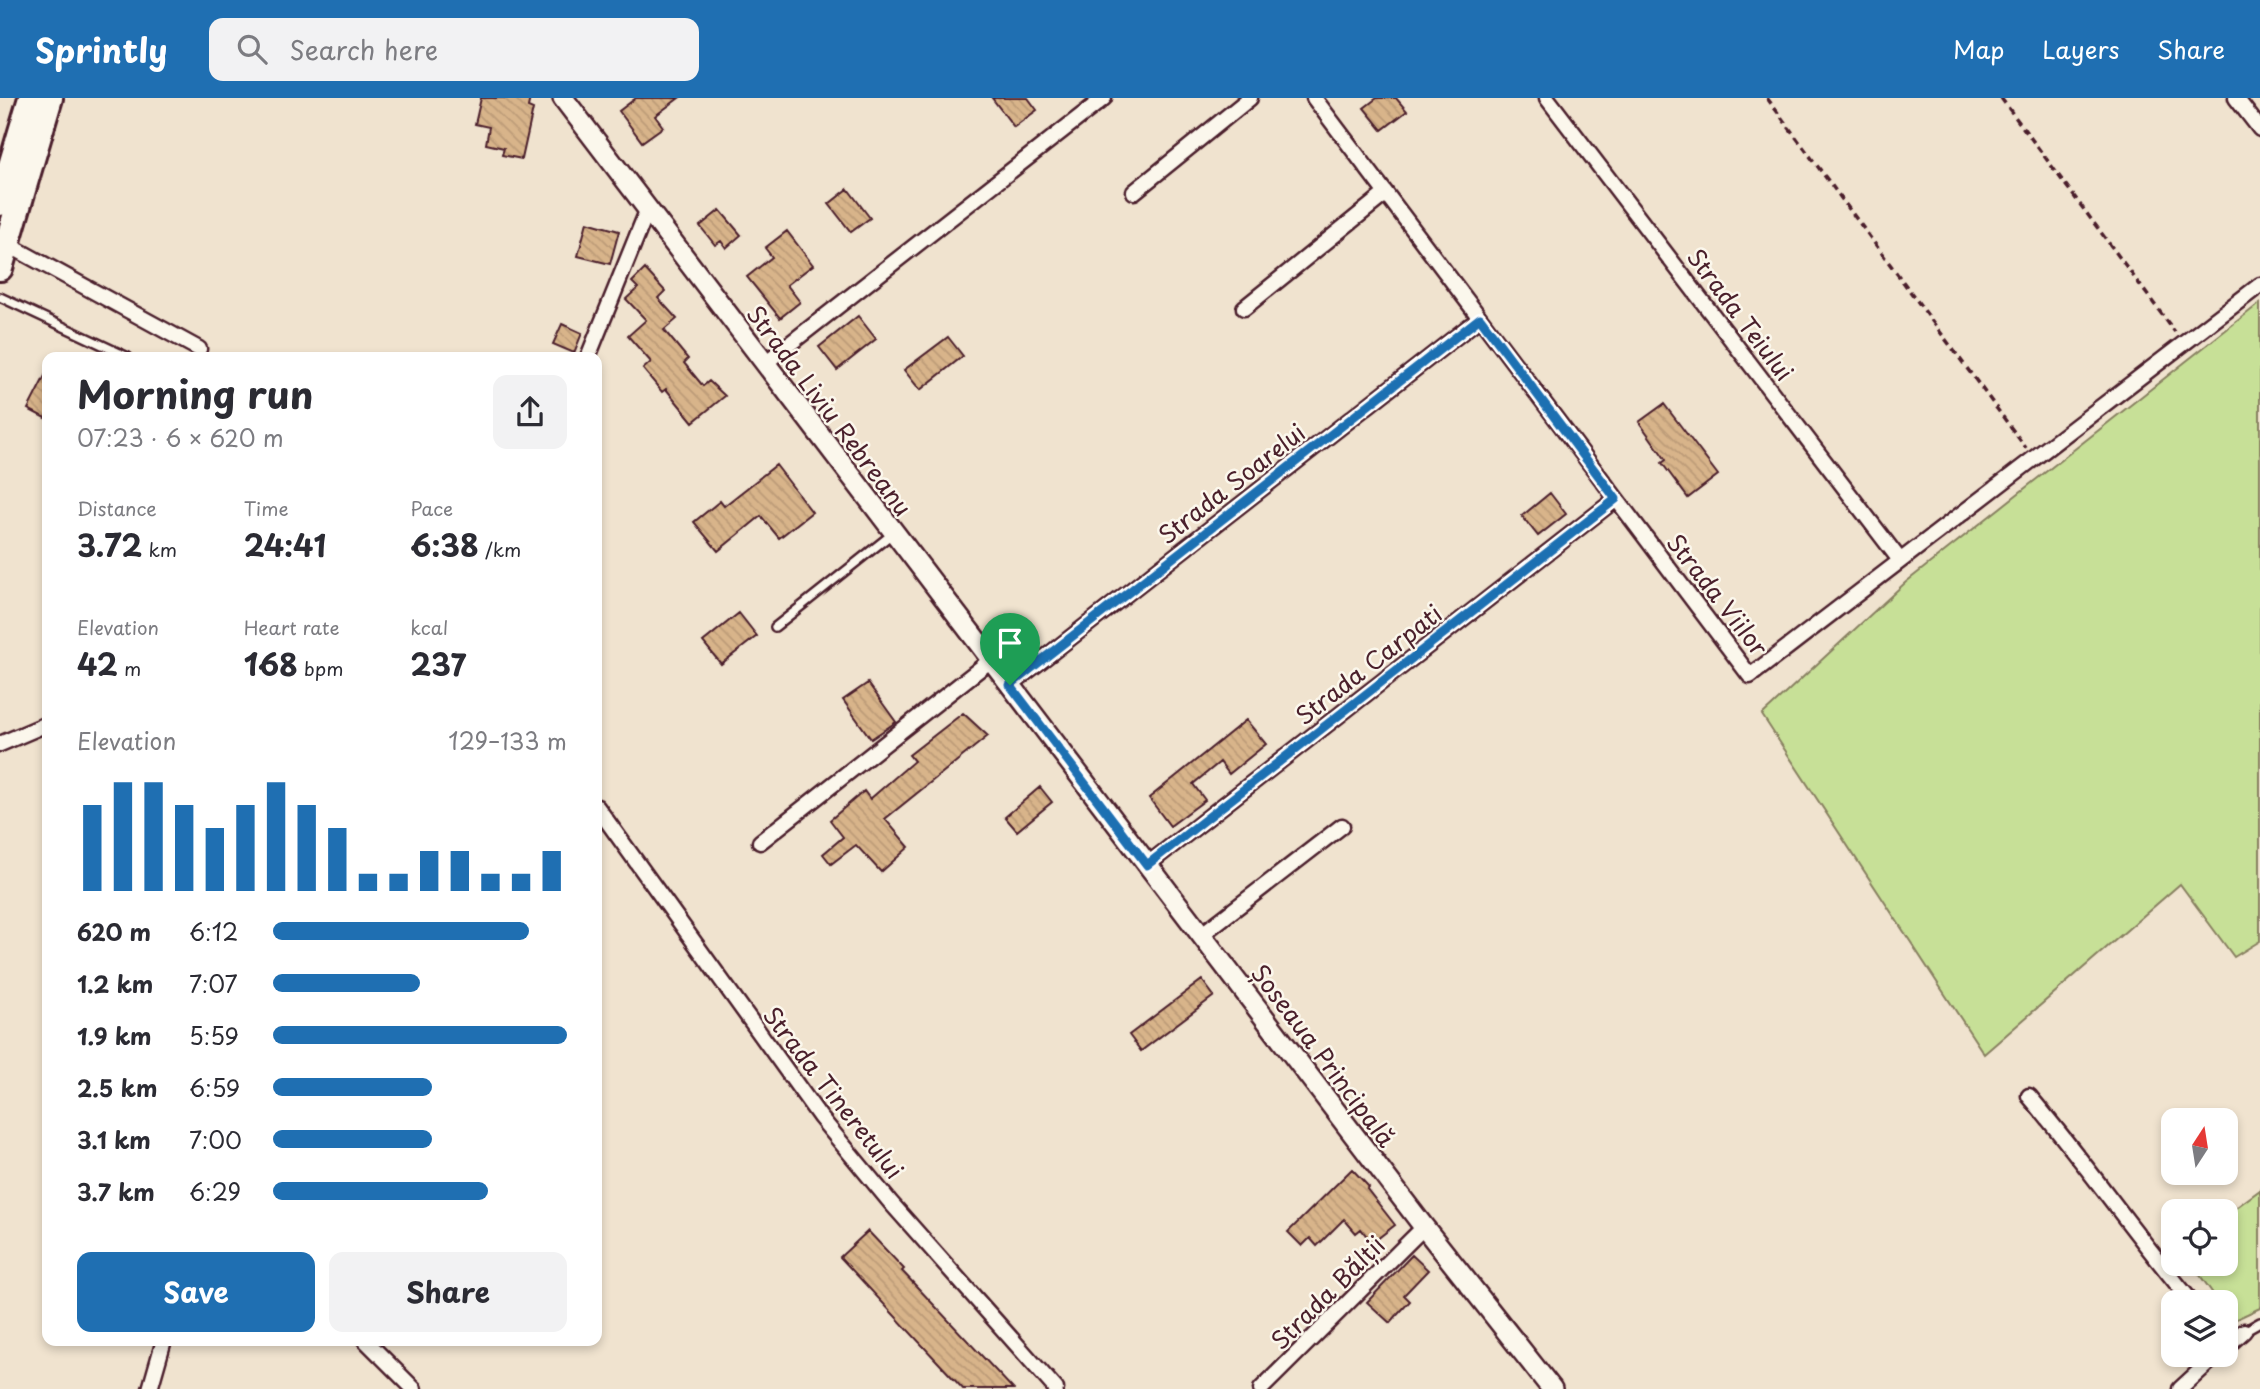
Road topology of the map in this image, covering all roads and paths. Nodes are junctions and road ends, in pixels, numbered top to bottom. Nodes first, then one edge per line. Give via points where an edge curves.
1 (32, 98) edge
2 (50, 98) edge
3 (564, 98) edge
4 (1104, 98) edge
5 (1250, 98) edge
6 (1314, 98) edge
7 (1547, 98) edge
8 (1766, 98) edge
9 (2001, 98) edge
10 (2236, 98) edge
11 (2260, 129) edge
12 (1134, 192) dead end
13 (1385, 194) junction
14 (0, 203) edge
15 (647, 211) junction
16 (7, 244) junction
17 (0, 268) edge
18 (2260, 285) edge
19 (0, 297) edge
20 (1244, 308) dead end
21 (1480, 318) junction
22 (2183, 345) junction
23 (199, 349) dead end
24 (117, 352) edge
25 (590, 352) edge
26 (764, 364) junction
27 (2034, 457) junction
28 (1616, 499) junction
29 (893, 533) junction
30 (1899, 559) junction
31 (775, 627) dead end
32 (991, 660) junction
33 (1010, 685) junction
34 (42, 726) edge
35 (0, 744) edge
36 (1059, 750) joint
37 (602, 814) edge
38 (1342, 826) dead end
39 (760, 842) dead end
40 (1147, 865) junction
41 (1201, 935) junction
42 (2029, 1096) dead end
43 (1424, 1227) junction
44 (2182, 1290) edge
45 (2260, 1322) edge
46 (2244, 1331) joint
47 (2238, 1336) edge
48 (162, 1346) edge
49 (371, 1346) edge
50 (2208, 1367) edge
51 (2195, 1383) edge
52 (150, 1389) edge
53 (414, 1389) edge
54 (1056, 1389) edge
55 (1261, 1389) edge
56 (1552, 1389) edge
57 (2180, 1389) edge

1 - 14 highway
2 - 16 highway
3 - 15 main road, Strada Liviu Rebreanu
4 - 26 street
5 - 12 street
6 - 13 street, Strada Viilor
7 - 30 street, Strada Teiului
8 - 27 path
9 - 22 path
10 - 11 street
13 - 20 street
13 - 21 street, Strada Viilor
15 - 25 street
15 - 26 main road, Strada Liviu Rebreanu
16 - 17 highway
16 - 23 street
18 - 22 street, Strada Viilor
19 - 24 lane
21 - 28 street, Strada Viilor
21 - 33 street, Strada Soarelui
22 - 27 street, Strada Viilor
26 - 29 main road, Strada Liviu Rebreanu
27 - 30 street, Strada Viilor
28 - 30 street, Strada Viilor via 1750,676
28 - 40 street, Strada Carpati
29 - 31 lane
29 - 32 main road, Strada Liviu Rebreanu
32 - 33 main road, Strada Liviu Rebreanu
32 - 39 street
33 - 36 main road, Strada Liviu Rebreanu
34 - 35 street
36 - 40 main road, Șoseaua Principală
37 - 54 street, Strada Tineretului via 828,1126
38 - 41 street
40 - 41 main road, Șoseaua Principală
41 - 43 main road, Șoseaua Principală
42 - 44 street
43 - 55 street, Strada Bălții
43 - 56 main road, Șoseaua Principală
45 - 46 lane
46 - 47 street
48 - 52 street
49 - 53 street
50 - 51 street
51 - 57 street

